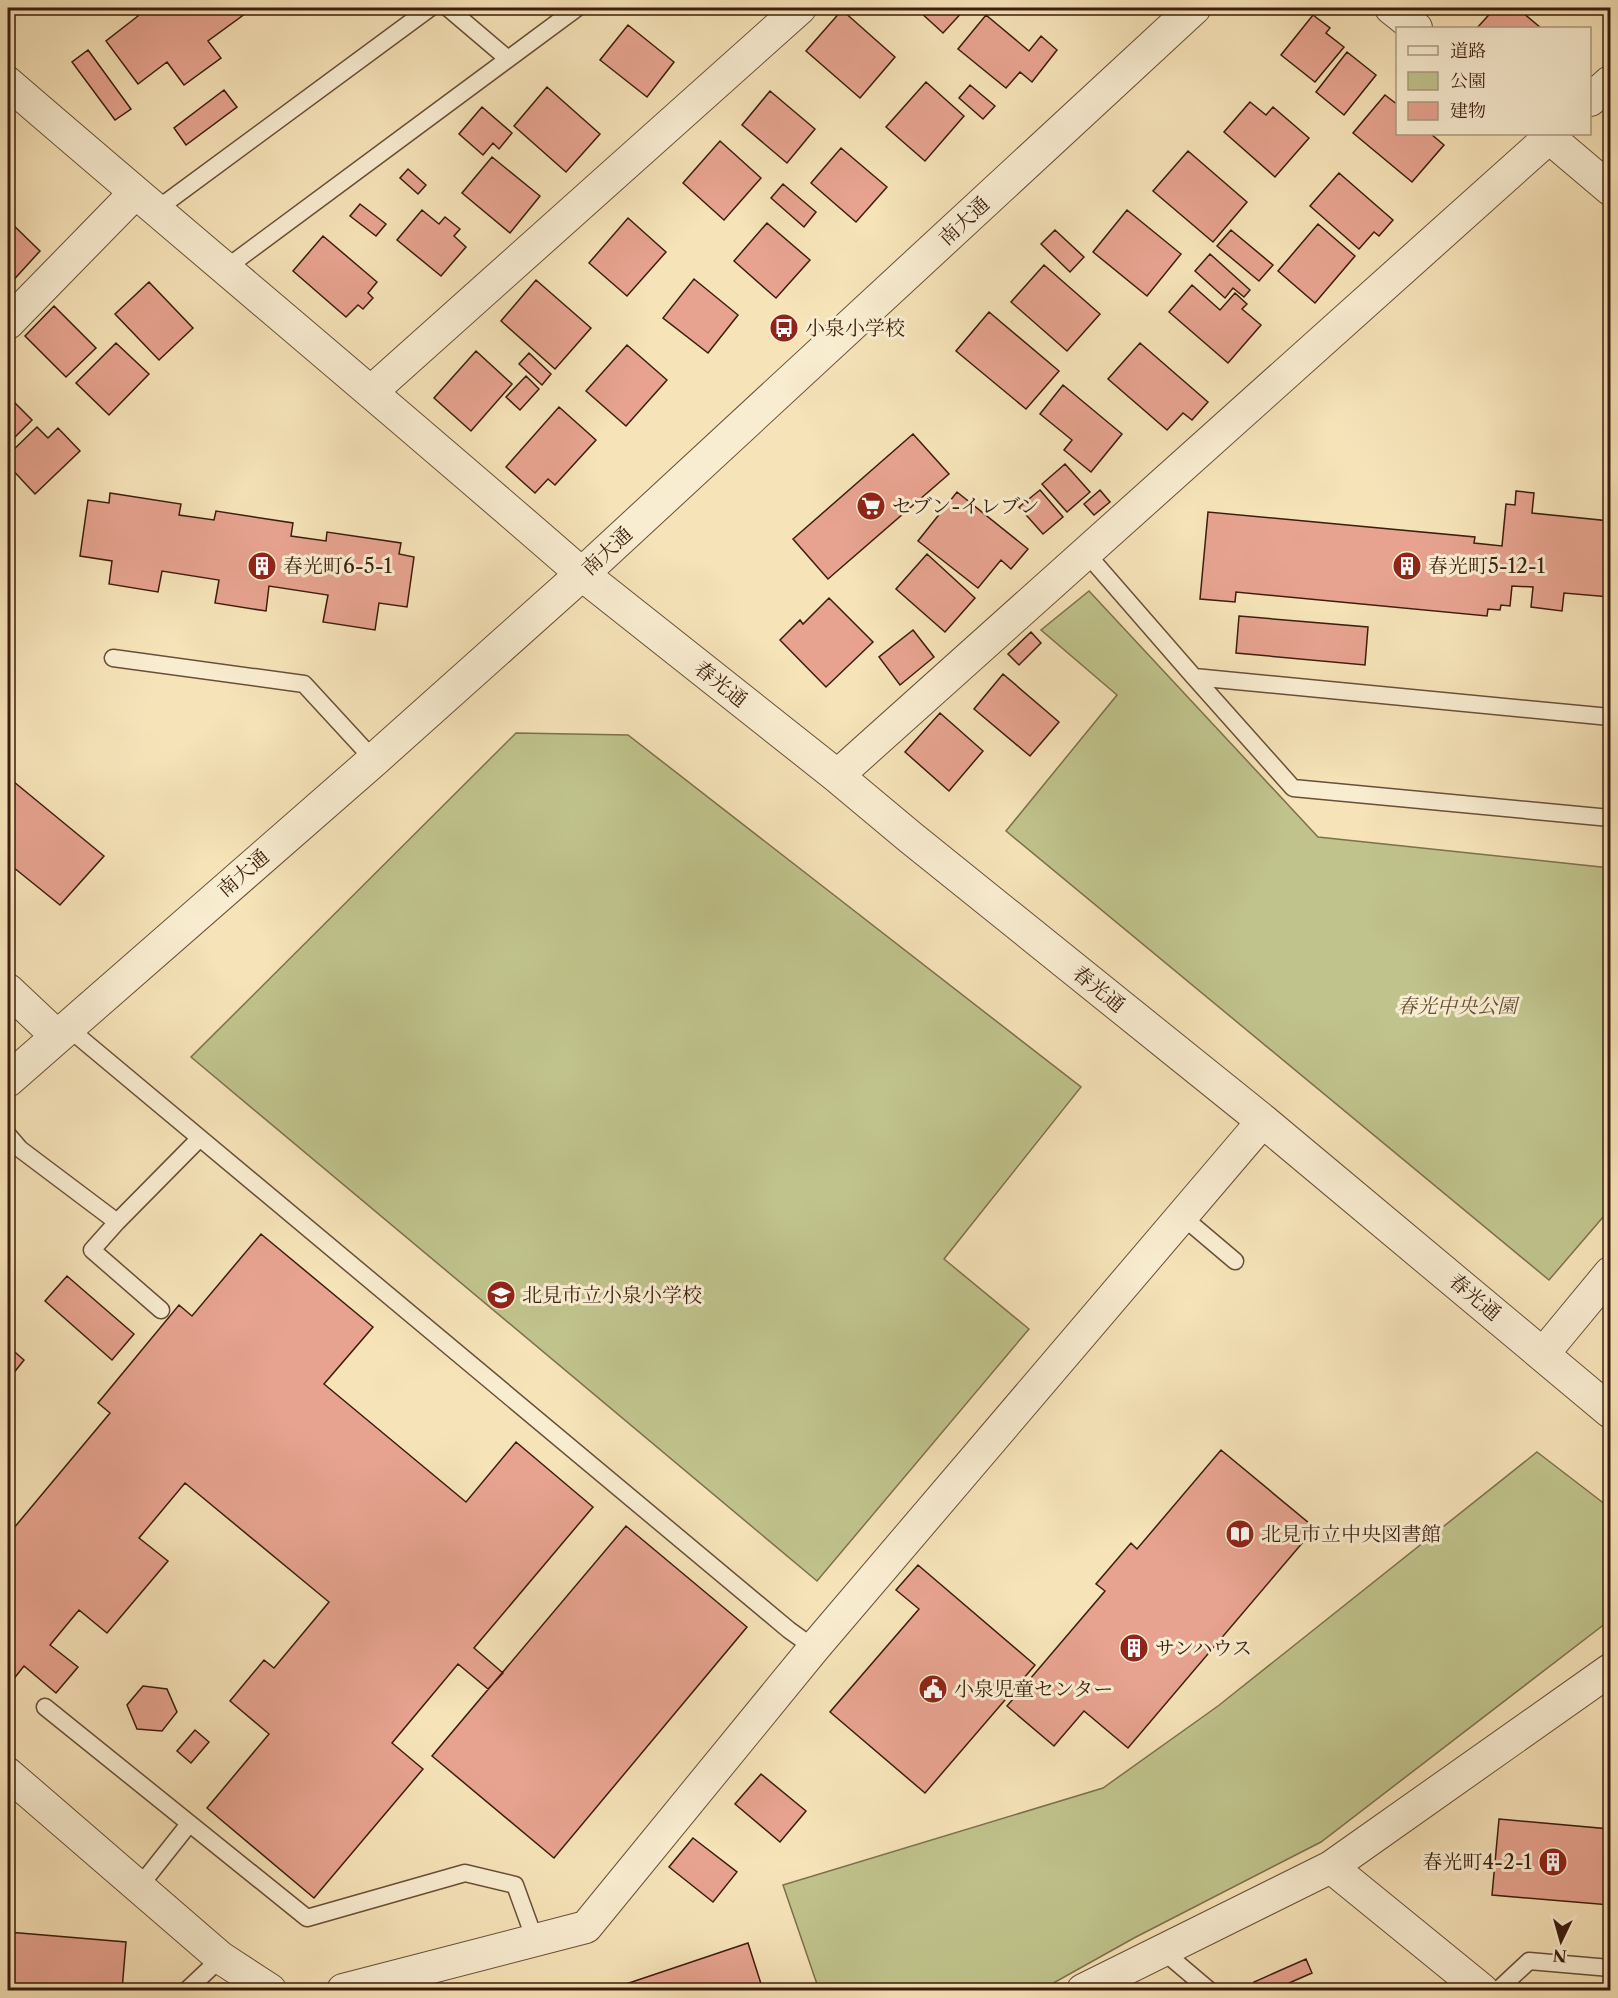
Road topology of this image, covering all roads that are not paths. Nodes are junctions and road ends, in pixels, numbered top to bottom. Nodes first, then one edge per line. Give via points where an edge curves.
1 (430, 8) edge
2 (448, 8) edge
3 (577, 8) edge
4 (800, 8) edge
5 (1194, 8) edge
6 (1391, 8) edge
7 (1415, 27) edge
8 (508, 59) junction
9 (1611, 82) edge
10 (8, 83) edge
11 (1591, 99) edge
12 (1549, 135) edge
13 (1611, 189) edge
14 (146, 202) junction
15 (226, 268) junction
16 (8, 323) edge
17 (372, 391) junction
18 (1086, 552) junction
19 (582, 574) junction
20 (113, 658) dead end
21 (1194, 677) junction
22 (1611, 717) edge
23 (374, 760) junction
24 (837, 776) junction
25 (1611, 818) edge
26 (8, 990) edge
27 (62, 1031) junction
28 (8, 1080) edge
29 (1263, 1121) junction
30 (8, 1135) edge
31 (200, 1138) junction
32 (1183, 1217) junction
33 (117, 1222) junction
34 (1235, 1261) dead end
35 (1611, 1273) edge
36 (161, 1310) dead end
37 (1543, 1354) junction
38 (1611, 1411) edge
39 (814, 1648) junction
40 (1611, 1670) edge
41 (45, 1707) dead end
42 (8, 1773) edge
43 (189, 1824) junction
44 (1331, 1867) junction
45 (139, 1887) junction
46 (535, 1940) junction
47 (1163, 1951) junction
48 (220, 1958) junction
49 (1611, 1968) edge
50 (187, 1990) edge
51 (270, 1990) edge
52 (343, 1990) edge
53 (1083, 1990) edge
54 (1209, 1990) edge
55 (1482, 1990) edge
56 (1498, 1990) edge

1 - 14 lane
2 - 8 lane
3 - 8 lane
4 - 17 street
5 - 19 street, 南大通
6 - 7 street
8 - 15 lane
9 - 11 street
10 - 14 street
12 - 13 street
12 - 18 street
14 - 15 street
14 - 16 street
15 - 17 street
17 - 19 street
18 - 21 lane
18 - 24 street
19 - 23 street, 南大通
19 - 24 street, 春光通
20 - 23 lane via 304,684
21 - 22 lane
21 - 25 lane via 1293,788
23 - 27 street, 南大通
24 - 29 street, 春光通
26 - 27 street
27 - 28 street, 南大通
27 - 31 lane
29 - 32 street
29 - 37 street, 春光通
30 - 33 lane via 20,1149
31 - 33 lane
31 - 39 lane
32 - 34 lane
32 - 39 street
33 - 36 lane via 92,1250
35 - 37 street
37 - 38 street, 春光通
39 - 46 street via 586,1927
40 - 44 street
41 - 43 lane
42 - 45 street
43 - 45 lane
43 - 46 lane via 307,1918 465,1873 516,1885
44 - 47 street
44 - 55 street
45 - 48 street
46 - 52 street
47 - 53 street
47 - 54 lane
48 - 50 lane
48 - 51 street
49 - 56 lane via 1529,1961

